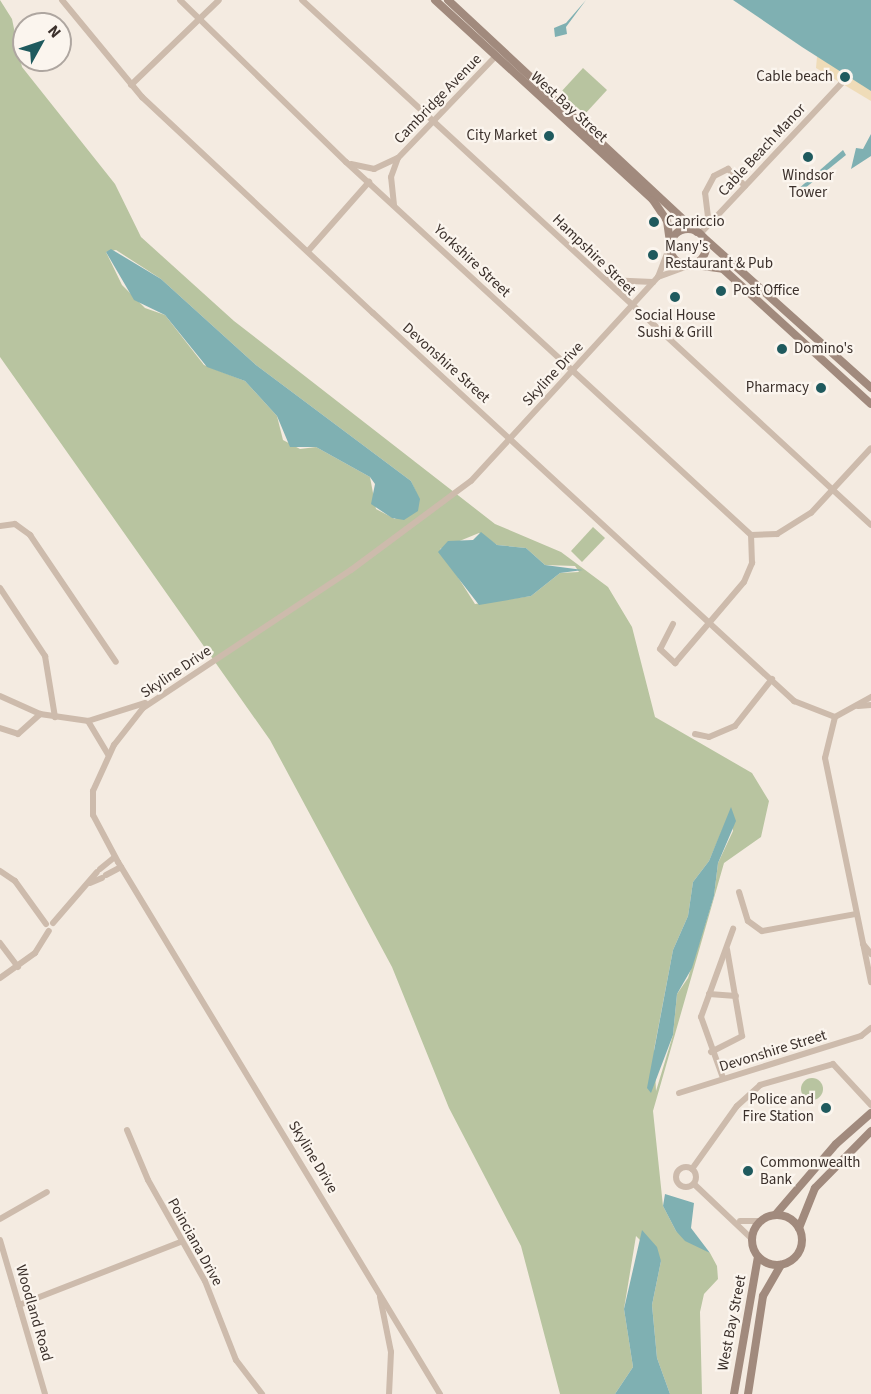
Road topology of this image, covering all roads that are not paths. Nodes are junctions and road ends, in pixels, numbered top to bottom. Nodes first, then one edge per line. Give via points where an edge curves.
1 (62, 0) edge
2 (180, 0) edge
3 (219, 0) edge
4 (302, 0) edge
5 (435, 0) edge
6 (447, 0) edge
7 (198, 21) junction
8 (495, 57) junction
9 (842, 83) dead end
10 (131, 85) junction
11 (434, 120) junction
12 (398, 158) junction
13 (346, 162) junction
14 (369, 182) junction
15 (745, 186) junction
16 (394, 206) junction
17 (709, 225) junction
18 (700, 234) junction
19 (670, 246) junction
20 (309, 250) junction
21 (691, 265) junction
22 (606, 280) junction
23 (655, 280) junction
24 (631, 307) junction
25 (571, 372) junction
26 (871, 388) edge
27 (871, 404) edge
28 (511, 437) junction
29 (871, 448) edge
30 (836, 492) junction
31 (871, 525) edge
32 (0, 526) edge
33 (751, 535) junction
34 (0, 588) edge
35 (708, 620) junction
36 (673, 624) dead end
37 (116, 662) dead end
38 (772, 679) junction
39 (0, 696) edge
40 (871, 697) edge
41 (154, 699) junction
42 (871, 705) edge
43 (851, 707) junction
44 (40, 714) junction
45 (55, 717) junction
46 (835, 717) junction
47 (88, 720) junction
48 (0, 728) edge
49 (695, 734) dead end
50 (108, 754) junction
51 (114, 857) junction
52 (121, 867) junction
53 (0, 871) edge
54 (101, 874) junction
55 (740, 892) dead end
56 (856, 914) junction
57 (49, 926) junction
58 (733, 929) dead end
59 (861, 941) junction
60 (0, 943) edge
61 (726, 948) junction
62 (871, 954) edge
63 (18, 967) junction
64 (0, 978) edge
65 (871, 982) edge
66 (709, 994) junction
67 (736, 996) junction
68 (871, 1028) edge
69 (711, 1052) junction
70 (723, 1078) junction
71 (679, 1093) dead end
72 (871, 1105) edge
73 (871, 1113) edge
74 (127, 1130) dead end
75 (871, 1131) edge
76 (692, 1169) junction
77 (694, 1184) junction
78 (47, 1192) dead end
79 (776, 1214) junction
80 (0, 1219) edge
81 (739, 1221) junction
82 (760, 1221) junction
83 (799, 1228) junction
84 (752, 1238) junction
85 (0, 1240) edge
86 (181, 1242) junction
87 (758, 1257) junction
88 (781, 1265) junction
89 (374, 1281) junction
90 (19, 1305) junction
91 (45, 1394) edge
92 (262, 1394) edge
93 (389, 1394) edge
94 (440, 1394) edge
95 (734, 1394) edge
96 (748, 1394) edge

1 - 10 street, Devonshire Street
2 - 7 street, Yorkshire Street
3 - 7 street
4 - 11 street, Hampshire Street
5 - 8 main road, West Bay Street
6 - 18 main road, West Bay Street
7 - 10 street
7 - 13 street, Yorkshire Street
8 - 11 street, Cambridge Avenue
8 - 19 main road, West Bay Street via 659,207
9 - 15 street, Cable Beach Manor
10 - 20 street, Devonshire Street
11 - 12 street, Cambridge Avenue
11 - 22 street, Hampshire Street
12 - 13 street, Cambridge Avenue via 374,169
12 - 16 street, Cambridge Avenue via 391,177
13 - 14 street, Yorkshire Street
14 - 16 street, Yorkshire Street
14 - 20 street
15 - 17 street, Cable Beach Manor
15 - 17 street via 728,168 714,176 705,193
16 - 25 street, Yorkshire Street
17 - 18 street, Cable Beach Manor
18 - 19 main road via 680,231
18 - 21 main road via 705,253
18 - 26 main road, West Bay Street
19 - 21 main road via 675,261
19 - 23 street, Skyline Drive
20 - 28 street, Devonshire Street
21 - 23 street, Skyline Drive
21 - 27 main road via 723,268
22 - 23 street
22 - 24 street, Hampshire Street
23 - 24 street, Skyline Drive
24 - 25 street, Skyline Drive
24 - 30 street, Hampshire Street
25 - 28 street, Skyline Drive
25 - 33 street, Yorkshire Street
28 - 35 street, Devonshire Street
28 - 41 street, Skyline Drive via 429,516
29 - 30 street
30 - 31 street, Hampshire Street
30 - 33 street via 777,534
32 - 37 street via 15,524 30,535
33 - 35 street via 749,574
34 - 45 street via 45,656
35 - 36 street via 698,643 675,663 660,649
35 - 38 street, Devonshire Street
38 - 46 street, Devonshire Street via 805,708
38 - 49 street via 735,726 709,737
39 - 44 street
40 - 43 street
41 - 47 street
41 - 50 street, Skyline Drive
42 - 43 street
43 - 46 street
44 - 45 street
44 - 48 street via 18,734
45 - 47 street
46 - 56 street via 825,758
47 - 50 street
50 - 51 street, Skyline Drive via 95,783 92,808
51 - 52 street, Skyline Drive
51 - 54 street
52 - 54 street
52 - 89 street, Skyline Drive
53 - 57 street via 15,881
54 - 57 street
55 - 56 street via 748,921 762,931
56 - 59 street
57 - 63 street via 35,953
58 - 61 street
59 - 62 street
59 - 65 street
60 - 63 street
61 - 66 street
61 - 67 street
63 - 64 street
66 - 67 street
66 - 69 street via 702,1025
67 - 69 street via 741,1040
68 - 70 street, Devonshire Street via 861,1036
69 - 70 street
70 - 71 street, Devonshire Street
72 - 76 street via 833,1064 756,1087
73 - 79 main road via 831,1149
74 - 86 street, Poinciana Drive
75 - 83 main road via 819,1182 804,1207
76 - 77 street
76 - 77 street via 682,1168 676,1178 684,1187
77 - 81 street
78 - 80 street
79 - 82 main road
79 - 83 main road
81 - 82 street
81 - 84 street
82 - 84 main road
83 - 88 main road via 799,1252
84 - 87 main road
85 - 90 street, Woodland Road
86 - 90 street
86 - 92 street, Poinciana Drive via 205,1281 237,1359
87 - 88 main road
87 - 95 main road, West Bay Street
88 - 96 main road, West Bay Street via 763,1296
89 - 93 street via 389,1332
89 - 94 street, Skyline Drive
90 - 91 street, Woodland Road

